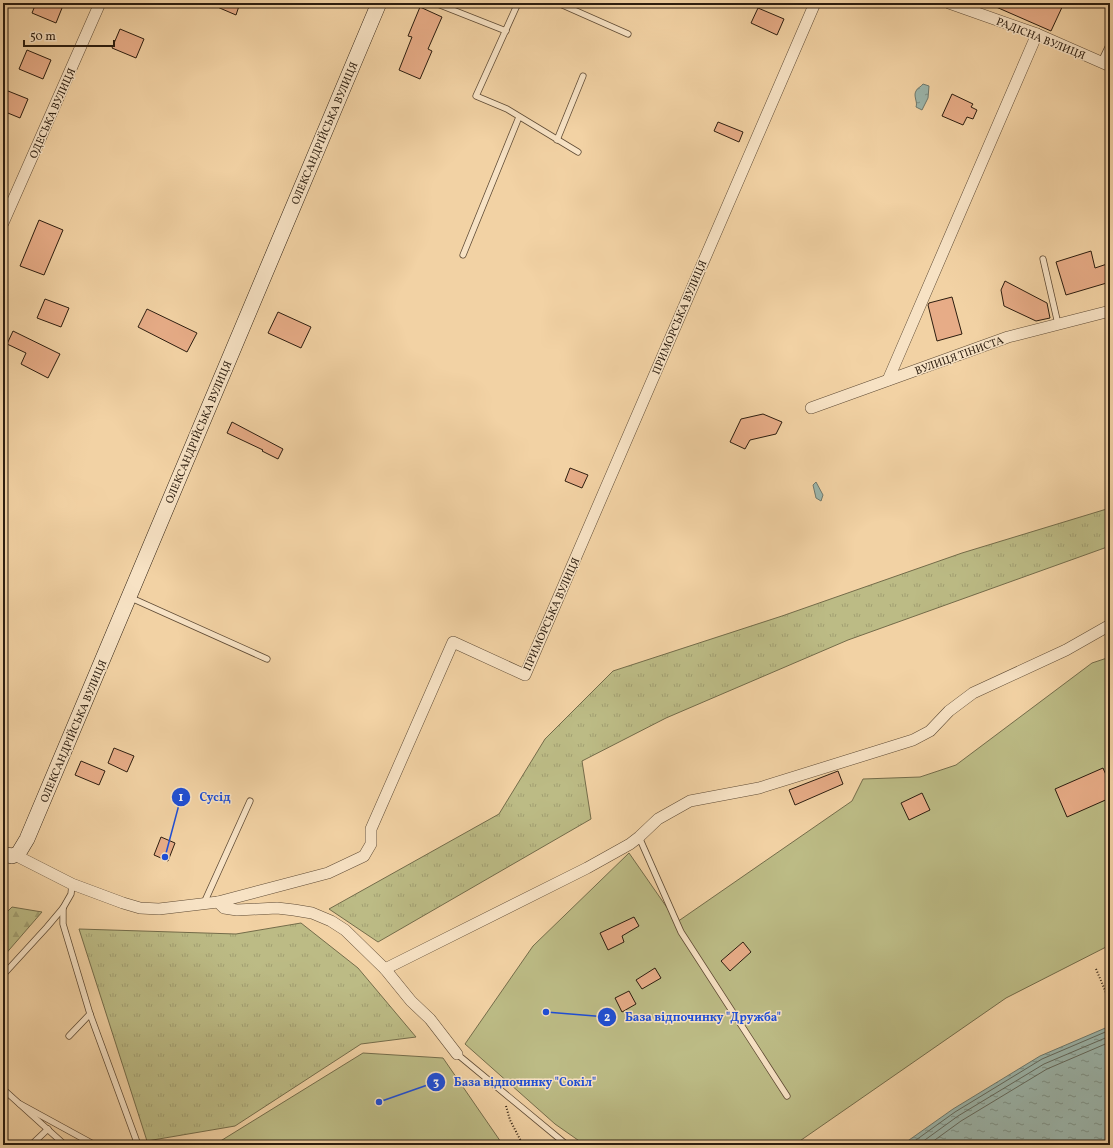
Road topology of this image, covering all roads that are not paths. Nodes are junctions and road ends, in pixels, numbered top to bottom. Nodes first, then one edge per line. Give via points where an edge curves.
1 (100, 3) edge
2 (379, 3) edge
3 (435, 3) edge
4 (518, 3) edge
5 (558, 3) edge
6 (815, 3) edge
7 (949, 3) edge
8 (506, 31) junction
9 (628, 34) dead end
10 (1037, 34) junction
11 (1110, 43) edge
12 (1106, 64) edge
13 (583, 76) dead end
14 (520, 117) junction
15 (557, 140) junction
16 (578, 152) dead end
17 (3, 223) edge
18 (462, 255) dead end
19 (1043, 259) dead end
20 (1110, 311) edge
21 (1058, 324) junction
22 (888, 380) junction
23 (811, 408) dead end
24 (129, 597) junction
25 (1110, 625) edge
26 (267, 660) dead end
27 (250, 801) dead end
28 (639, 837) junction
29 (10, 855) edge
30 (72, 884) junction
31 (218, 902) junction
32 (204, 903) junction
33 (63, 908) junction
34 (385, 969) junction
35 (3, 974) edge
36 (90, 1014) junction
37 (69, 1036) dead end
38 (457, 1054) joint
39 (3, 1089) edge
40 (786, 1096) dead end
41 (20, 1104) junction
42 (48, 1129) junction
43 (32, 1145) edge
44 (65, 1145) edge
45 (95, 1145) edge
46 (138, 1145) edge
47 (567, 1145) edge

1 - 17 street, ОДЕСЬКА ВУЛИЦЯ
2 - 24 street, ОЛЕКСАНДРІЙСЬКА ВУЛИЦЯ
3 - 8 lane
4 - 8 lane
5 - 9 lane
6 - 31 street, ПРИМОРСЬКА ВУЛИЦЯ via 525,675 454,642 371,829 371,844 364,856 328,873
7 - 10 street, РАДІСНА ВУЛИЦЯ
8 - 14 lane via 476,96
10 - 12 street, РАДІСНА ВУЛИЦЯ
10 - 22 street
11 - 12 lane
13 - 15 lane
14 - 15 lane
14 - 18 lane
15 - 16 lane
19 - 21 lane
20 - 21 street, ВУЛИЦЯ ТІНИСТА
21 - 22 street, ВУЛИЦЯ ТІНИСТА via 1008,337
22 - 23 street, ВУЛИЦЯ ТІНИСТА
24 - 26 lane
24 - 29 street, ОЛЕКСАНДРІЙСЬКА ВУЛИЦЯ via 26,840 21,850
25 - 28 street via 1066,650 973,693 949,711 923,736 794,778 722,796 690,801 658,819
27 - 32 lane
28 - 34 street via 587,868
28 - 40 lane via 681,932
29 - 30 street
30 - 32 street via 140,908 159,909
30 - 33 lane via 71,894
31 - 32 street
31 - 34 street via 224,908 237,910 277,908 319,916 345,930
33 - 35 lane
33 - 36 lane via 63,924
34 - 38 street via 411,1001 430,1019
36 - 37 lane
36 - 46 lane
38 - 47 lane
39 - 41 lane
41 - 42 lane
41 - 45 lane
42 - 43 lane
42 - 44 lane

